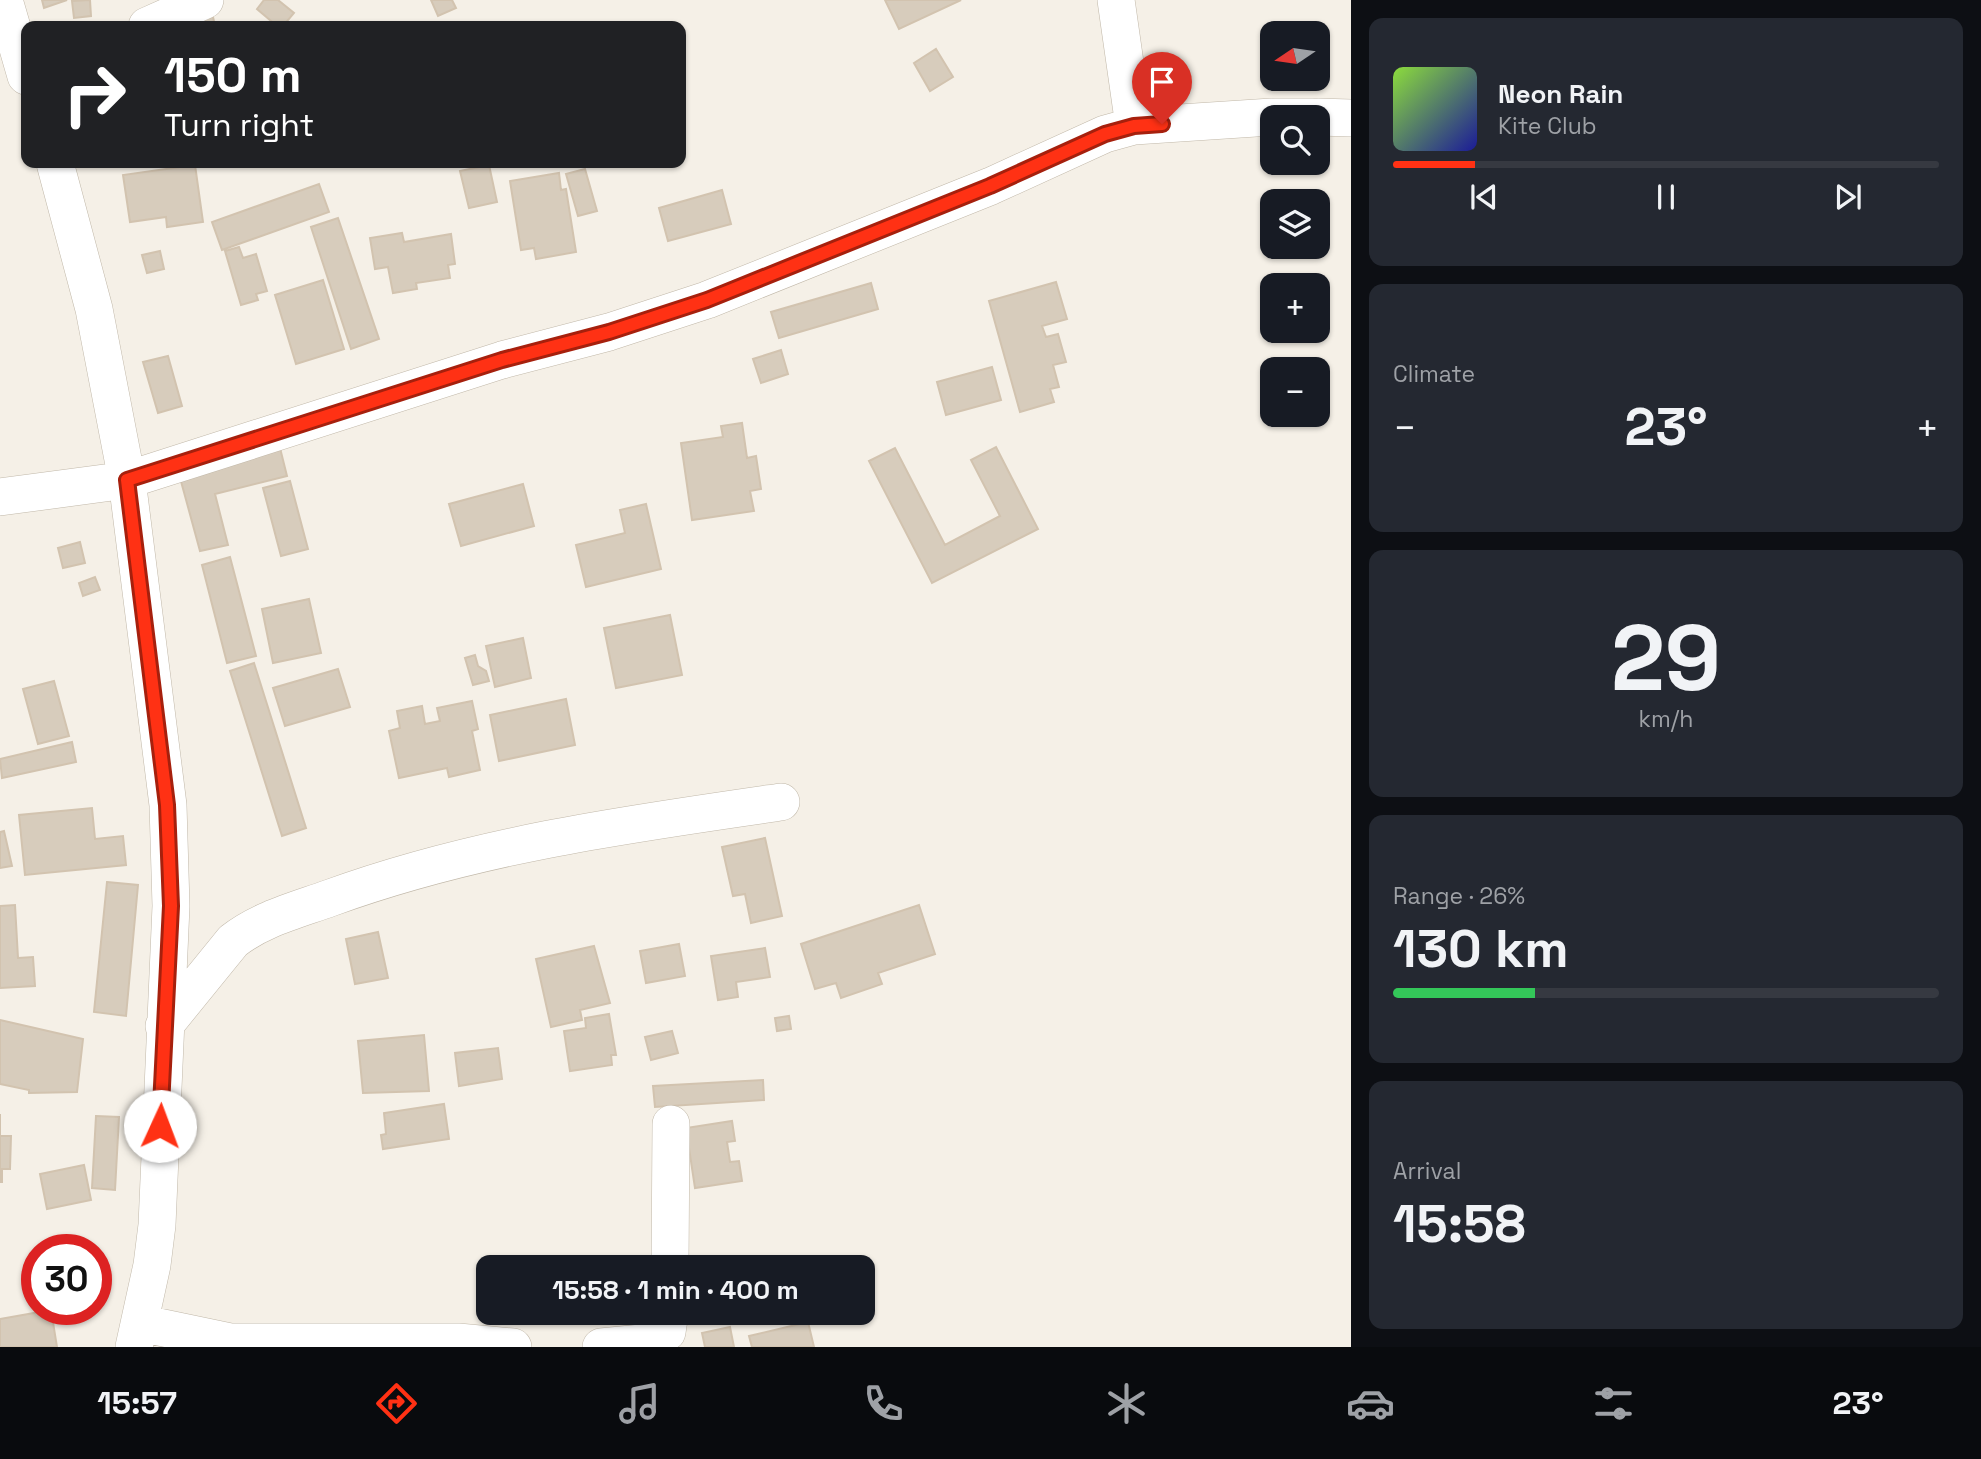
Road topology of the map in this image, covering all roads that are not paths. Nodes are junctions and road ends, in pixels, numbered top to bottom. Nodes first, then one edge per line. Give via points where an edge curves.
1 (4, 0) edge
2 (205, 0) edge
3 (1116, 0) edge
4 (157, 21) edge
5 (21, 59) edge
6 (1330, 117) edge
7 (1260, 118) edge
8 (1351, 118) edge
9 (1134, 126) junction
10 (56, 168) edge
11 (127, 480) junction
12 (0, 497) edge
13 (781, 802) dead end
14 (164, 1027) junction
15 (671, 1124) dead end
16 (670, 1255) edge
17 (668, 1325) edge
18 (137, 1335) edge
19 (513, 1347) edge
20 (601, 1347) edge

1 - 5 street
2 - 4 street
3 - 9 street
6 - 8 street
7 - 9 street
9 - 11 street via 1083,143 990,186 707,300
10 - 11 street via 94,309
11 - 12 street
11 - 14 street via 167,805 171,906
13 - 14 street via 539,840 383,879 274,918 233,941
14 - 18 street via 157,1225
15 - 16 street
17 - 20 street via 659,1339
18 - 19 street via 231,1342 458,1342

